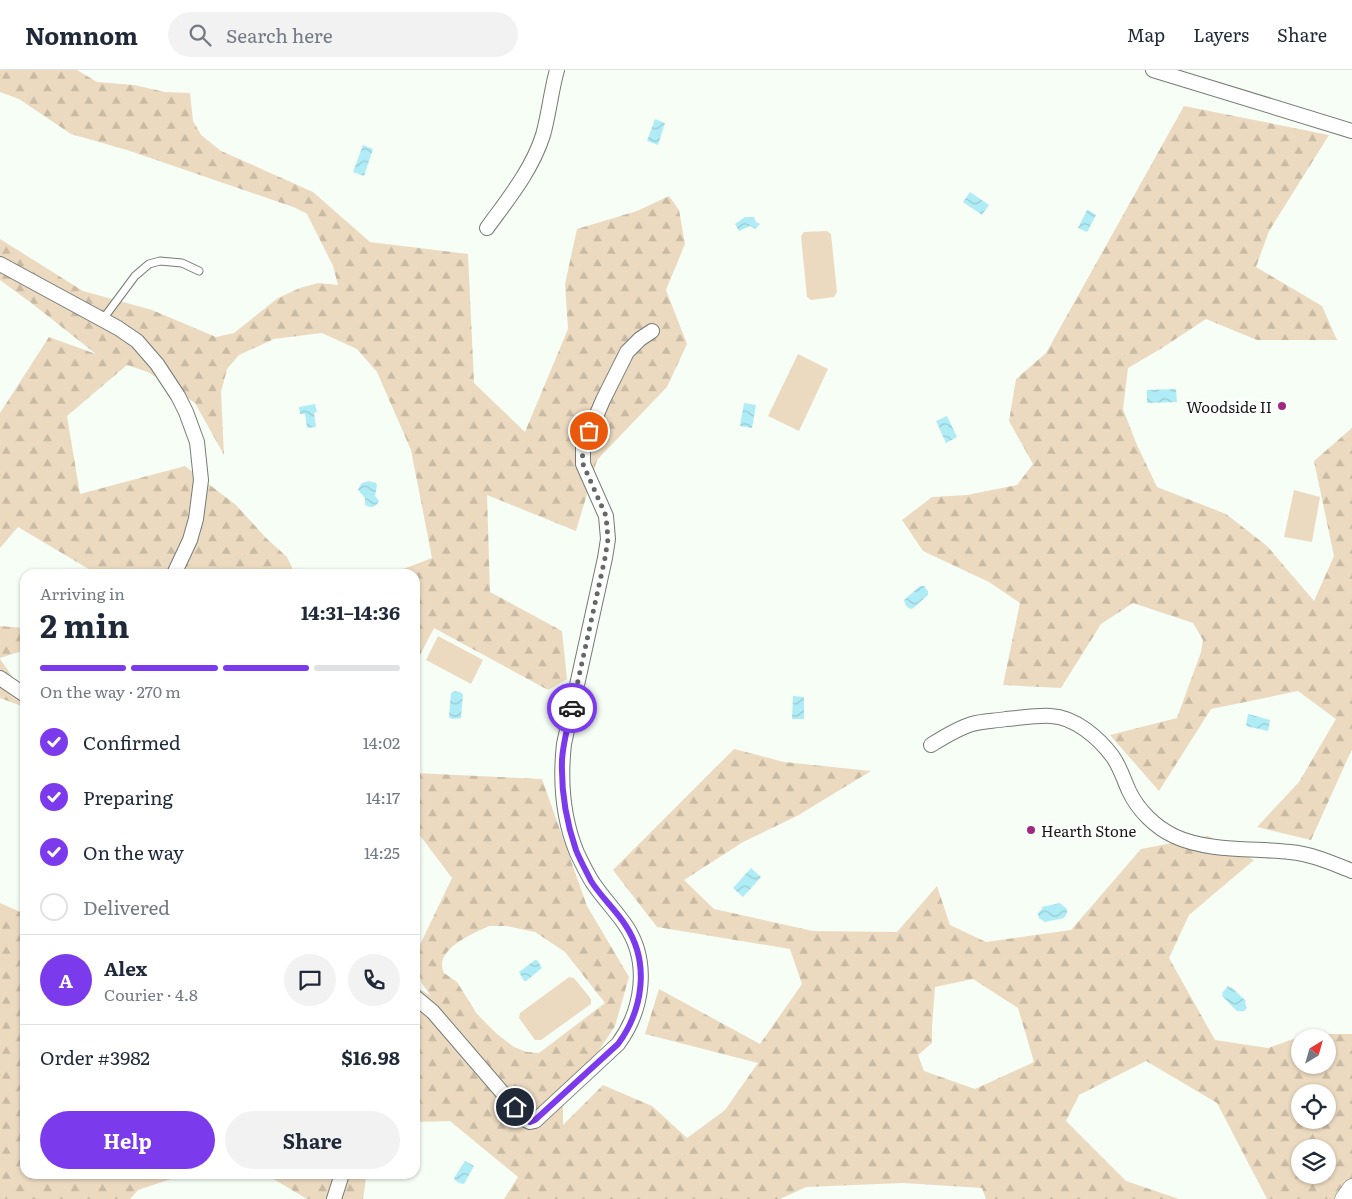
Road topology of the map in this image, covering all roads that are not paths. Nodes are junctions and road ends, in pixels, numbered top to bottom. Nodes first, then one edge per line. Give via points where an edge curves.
1 (557, 70) edge
2 (1153, 70) edge
3 (1352, 131) edge
4 (487, 228) dead end
5 (0, 264) edge
6 (199, 272) dead end
7 (103, 320) junction
8 (652, 331) dead end
9 (176, 569) edge
10 (0, 678) edge
11 (20, 692) edge
12 (931, 744) dead end
13 (1352, 871) edge
14 (420, 1001) edge
15 (340, 1179) edge
16 (1352, 1188) edge
17 (334, 1199) edge
18 (1344, 1199) edge

1 - 4 street via 535,155
2 - 3 street
5 - 7 street
6 - 7 lane via 182,263 160,261 149,264 134,276
7 - 9 street via 137,341 157,364 178,396 197,442 201,480 196,519
8 - 14 street via 627,352 582,447 583,464 606,516 608,539 562,760 564,805 577,851 592,881 626,926 638,953 641,980 635,1013 618,1044 530,1122
10 - 11 street
12 - 13 street via 973,724 1036,716 1063,718 1102,743 1114,758 1140,809 1172,835 1187,842 1207,845 1309,855
15 - 17 street
16 - 18 street

